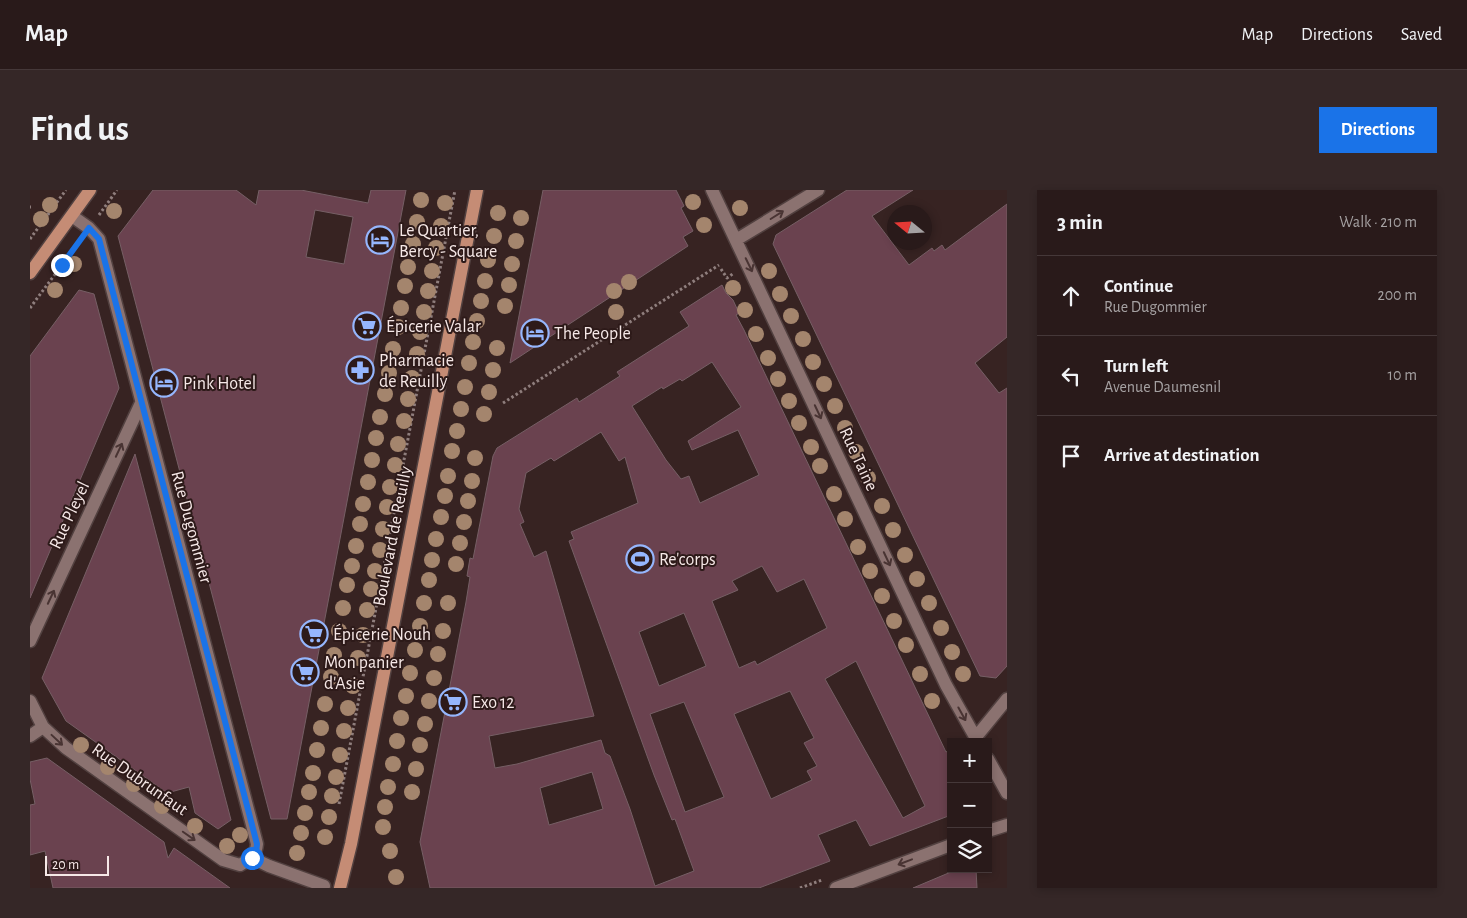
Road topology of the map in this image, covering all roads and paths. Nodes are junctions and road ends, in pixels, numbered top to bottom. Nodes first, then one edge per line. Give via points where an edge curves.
1 (66, 190) edge
2 (90, 190) edge
3 (117, 190) edge
4 (455, 190) edge
5 (477, 190) edge
6 (712, 190) edge
7 (818, 190) edge
8 (72, 216) junction
9 (89, 228) junction
10 (30, 238) edge
11 (736, 240) junction
12 (30, 273) edge
13 (734, 273) dead end
14 (30, 308) edge
15 (141, 403) junction
16 (503, 403) dead end
17 (30, 641) edge
18 (1007, 699) edge
19 (30, 701) edge
20 (43, 727) junction
21 (30, 736) edge
22 (976, 738) edge
23 (978, 738) edge
24 (992, 766) edge
25 (1007, 793) edge
26 (338, 809) dead end
27 (1007, 825) edge
28 (992, 831) edge
29 (947, 846) edge
30 (249, 860) junction
31 (324, 886) dead end
32 (340, 888) edge
33 (836, 888) edge

1 - 10 path
2 - 8 main road
3 - 9 path
4 - 26 path, Boulevard de Reuilly
5 - 32 main road, Boulevard de Reuilly
6 - 11 street, Rue Taine
11 -> 7 street
8 - 9 street, Rue Dugommier
8 - 12 main road
9 - 14 path
9 - 15 street, Rue Dugommier via 99,239
11 -> 22 street, Rue Taine via 946,686
13 - 16 path via 727,278 720,267
17 -> 15 street, Rue Pleyel
15 - 30 street, Rue Dugommier via 257,844 256,852
18 - 23 street
19 - 20 street, Rue Dubrunfaut
20 - 21 street
20 -> 30 street, Rue Dubrunfaut via 66,748 223,860 240,865
24 - 25 street
27 - 28 street
29 -> 33 street
30 - 31 street

